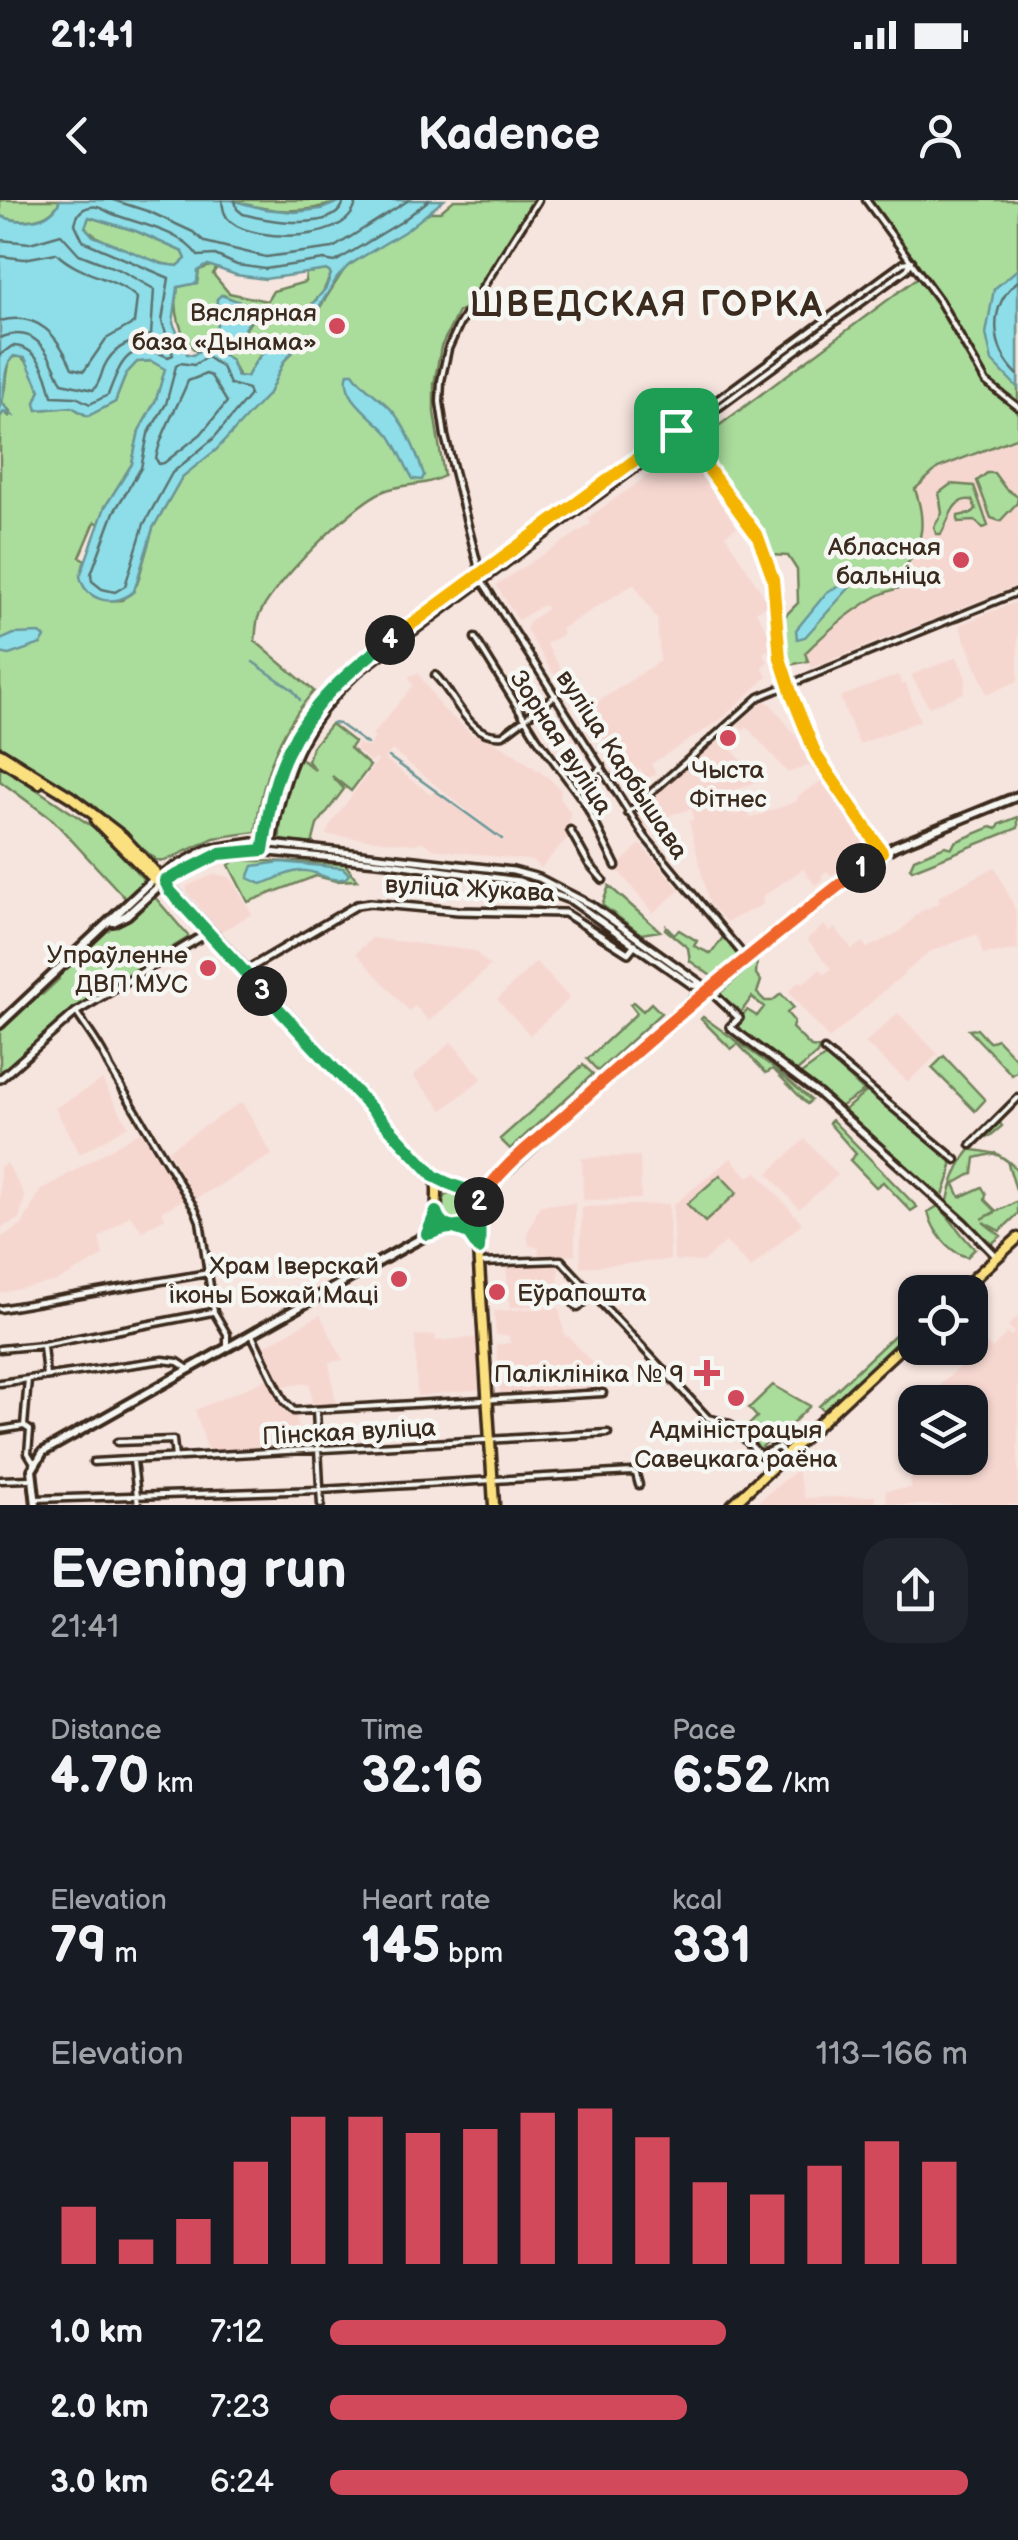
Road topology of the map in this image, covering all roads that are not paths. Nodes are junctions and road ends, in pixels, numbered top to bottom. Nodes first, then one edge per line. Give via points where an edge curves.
1 (538, 200) edge
2 (866, 200) edge
3 (912, 261) junction
4 (1018, 407) edge
5 (676, 430) junction
6 (681, 435) junction
7 (480, 574) junction
8 (482, 582) junction
9 (1018, 592) edge
10 (475, 638) dead end
11 (435, 675) dead end
12 (788, 684) junction
13 (556, 695) junction
14 (524, 718) junction
15 (0, 756) edge
16 (602, 768) junction
17 (577, 790) junction
18 (1018, 796) edge
19 (628, 812) junction
20 (570, 830) dead end
21 (268, 847) junction
22 (882, 852) junction
23 (616, 866) dead end
24 (160, 880) junction
25 (602, 880) dead end
26 (622, 930) junction
27 (209, 932) junction
28 (634, 944) junction
29 (746, 958) junction
30 (245, 971) junction
31 (692, 985) junction
32 (707, 988) junction
33 (696, 998) junction
34 (76, 1012) junction
35 (0, 1024) edge
36 (824, 1050) dead end
37 (0, 1080) edge
38 (1018, 1098) edge
39 (971, 1145) dead end
40 (956, 1160) dead end
41 (434, 1176) junction
42 (490, 1186) junction
43 (456, 1188) junction
44 (466, 1190) junction
45 (438, 1200) junction
46 (477, 1211) junction
47 (436, 1212) junction
48 (449, 1228) junction
49 (460, 1230) junction
50 (427, 1234) junction
51 (1018, 1238) edge
52 (479, 1249) junction
53 (997, 1257) junction
54 (480, 1264) junction
55 (208, 1273) junction
56 (978, 1275) edge
57 (592, 1295) junction
58 (569, 1298) dead end
59 (0, 1309) edge
60 (214, 1312) junction
61 (252, 1335) junction
62 (42, 1345) junction
63 (227, 1347) junction
64 (0, 1349) edge
65 (898, 1350) edge
66 (188, 1369) junction
67 (46, 1376) junction
68 (28, 1379) junction
69 (0, 1383) edge
70 (603, 1394) dead end
71 (488, 1399) junction
72 (316, 1410) junction
73 (24, 1426) junction
74 (0, 1430) edge
75 (608, 1433) dead end
76 (490, 1440) junction
77 (117, 1442) dead end
78 (318, 1450) junction
79 (786, 1454) junction
80 (175, 1458) junction
81 (133, 1460) junction
82 (92, 1462) dead end
83 (34, 1463) junction
84 (33, 1478) junction
85 (0, 1480) edge
86 (493, 1480) junction
87 (639, 1485) dead end
88 (320, 1490) junction
89 (137, 1496) junction
90 (36, 1502) edge
91 (138, 1505) edge
92 (322, 1505) edge
93 (494, 1505) edge
94 (732, 1505) edge

1 - 7 street, вуліца Карбышава via 459,325 441,381 442,420
2 - 3 street
3 - 4 street via 986,382
3 - 5 street
3 - 6 street
5 - 6 street
5 - 7 street
6 - 8 street
6 - 12 street via 759,541 777,596
7 - 8 street, вуліца Карбышава
7 - 21 street via 347,673 298,728 280,767
8 - 13 street, вуліца Карбышава
8 - 21 street via 332,698 291,762
9 - 12 street
10 - 14 street, Зорная вуліца
11 - 14 street via 455,706 486,733 503,736
12 - 19 street via 755,700
12 - 22 street via 816,755
13 - 14 street
13 - 16 street, вуліца Карбышава
14 - 17 street, Зорная вуліца
15 - 24 main road via 100,824
16 - 17 street
16 - 19 street, вуліца Карбышава
17 - 23 street, Зорная вуліца
18 - 22 main road
19 - 29 street, вуліца Карбышава
20 - 25 street
21 - 24 street via 207,849
21 - 26 street via 513,871 539,878
22 - 29 main road
24 - 27 main road
24 - 35 main road
26 - 28 street
26 - 32 street
27 - 30 main road
27 - 34 street
28 - 30 street, вуліца Жукава via 628,953 565,913 458,912 370,902
28 - 31 street
29 - 32 main road
30 - 41 main road
31 - 32 street
31 - 33 street
32 - 33 main road
32 - 53 street via 738,1018 730,1027 819,1094
33 - 42 main road
34 - 37 street
34 - 55 street via 195,1208
36 - 40 street
38 - 39 street
41 - 43 main road
41 - 45 main road
42 - 44 main road
42 - 46 main road
43 - 44 main road
43 - 45 main road
44 - 46 main road
45 - 47 main road
46 - 49 main road
46 - 52 main road
47 - 48 main road
47 - 50 main road
48 - 49 main road
48 - 50 main road
49 - 52 main road
50 - 61 main road
51 - 53 main road
52 - 54 main road
53 - 56 main road
54 - 57 street via 561,1260
54 - 71 main road
55 - 59 street
55 - 60 street
57 - 58 street via 578,1308
57 - 79 street via 708,1418 730,1424 763,1457 774,1447
60 - 62 street
60 - 63 street
61 - 63 main road
61 - 72 street via 288,1409
62 - 64 street
62 - 67 street
63 - 66 main road
65 - 79 main road
66 - 67 street via 162,1360
66 - 83 main road
67 - 68 street
68 - 69 street
68 - 73 street
70 - 71 street
71 - 72 street
71 - 76 main road
72 - 78 street
73 - 74 street
73 - 83 street
75 - 76 street, Пінская вуліца
76 - 78 street, Пінская вуліца
76 - 86 main road
77 - 80 street via 174,1440
78 - 80 street, Пінская вуліца
78 - 88 street
79 - 94 main road
80 - 81 street, Пінская вуліца
81 - 82 street, Пінская вуліца
81 - 89 street
83 - 84 main road
84 - 85 street
84 - 90 main road
86 - 87 street via 632,1472
86 - 88 street
86 - 93 main road
88 - 89 street
88 - 92 street
89 - 90 street
89 - 91 street

